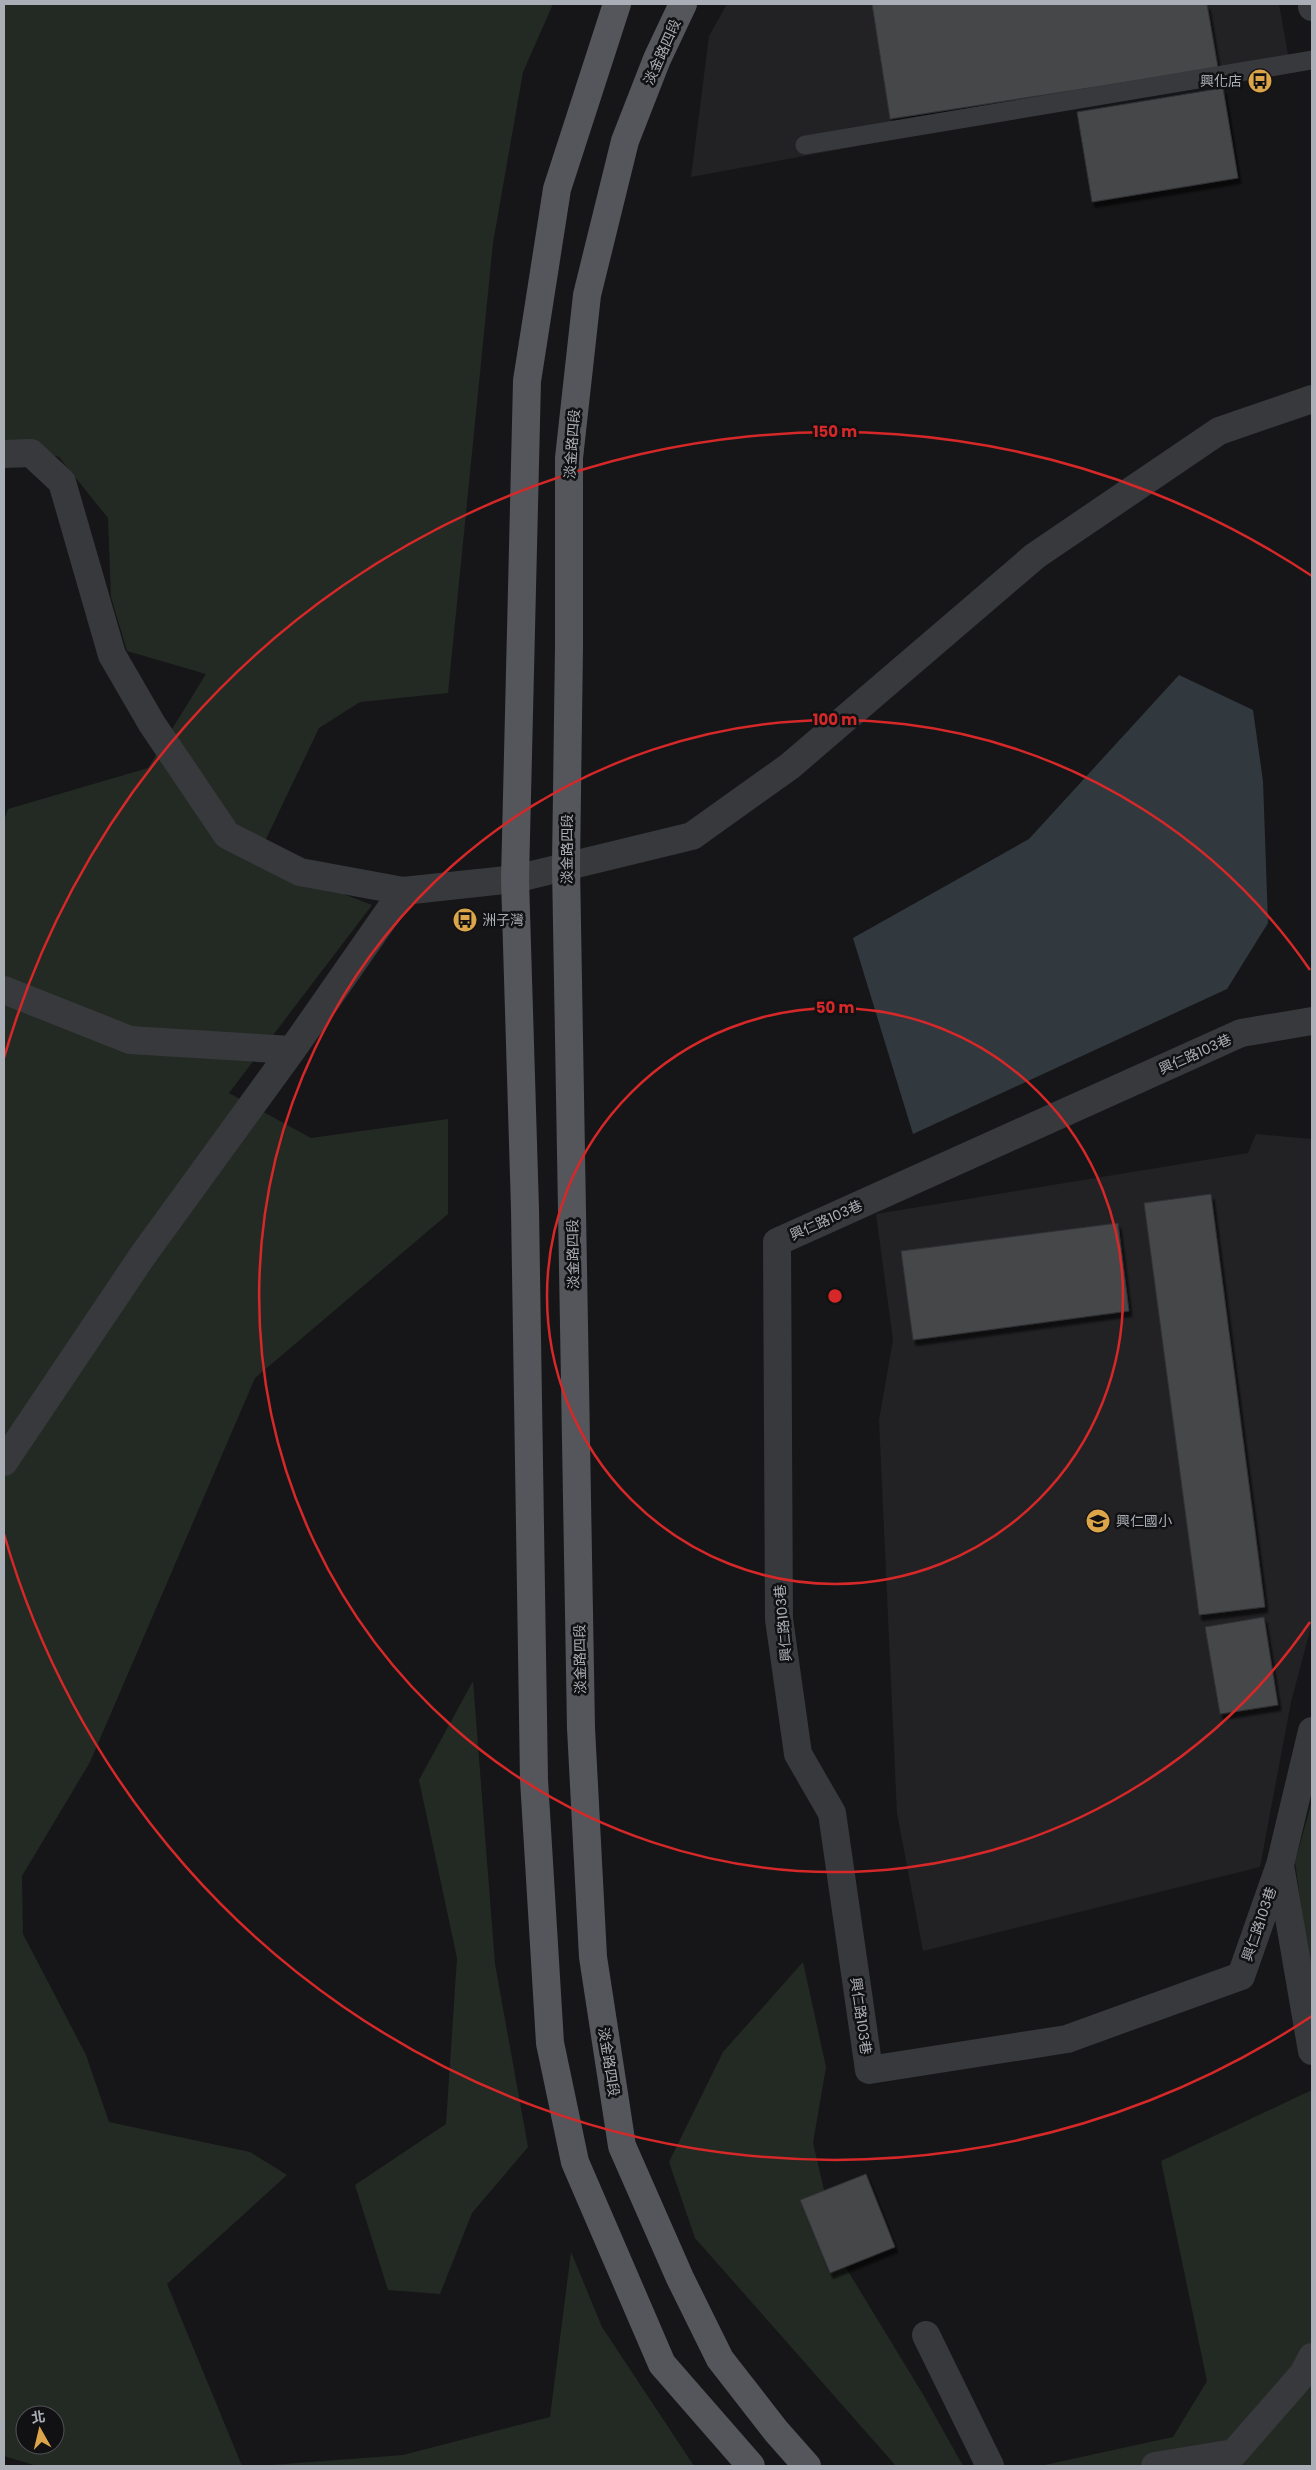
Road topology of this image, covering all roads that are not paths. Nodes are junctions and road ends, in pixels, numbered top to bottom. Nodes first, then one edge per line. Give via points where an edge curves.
1 (617, 4) edge
2 (683, 4) edge
3 (1312, 60) edge
4 (805, 146) dead end
5 (1312, 400) edge
6 (4, 454) edge
7 (566, 866) junction
8 (515, 879) junction
9 (403, 891) junction
10 (4, 990) edge
11 (1312, 1020) edge
12 (292, 1050) junction
13 (4, 1462) edge
14 (1312, 1732) edge
15 (1280, 1864) junction
16 (1312, 2051) edge
17 (926, 2335) dead end
18 (1312, 2357) edge
19 (751, 2466) edge
20 (807, 2466) edge
21 (990, 2466) edge
22 (1155, 2466) edge

1 - 8 main road via 557,189 527,381
2 - 7 main road, 淡金路四段 via 657,59 625,141 587,295 569,458
3 - 4 lane
5 - 7 street via 1219,431 1035,556 790,766 692,836
6 - 9 street via 31,453 62,482 112,655 152,724 228,835 300,872
7 - 8 street
7 - 20 main road, 淡金路四段 via 581,1718 593,1957 622,2146 720,2359
8 - 9 street
8 - 19 main road via 525,1209 534,1780 550,2043 575,2162 662,2364
9 - 12 street
10 - 12 street via 130,1040
11 - 15 street, 興仁路103巷 via 1241,1033 777,1242 779,1619 798,1754 832,1813 869,2070 1067,2039 1241,1976
12 - 13 street via 143,1255
14 - 15 street
15 - 16 street
17 - 21 street
18 - 22 street via 1303,2374 1234,2453

